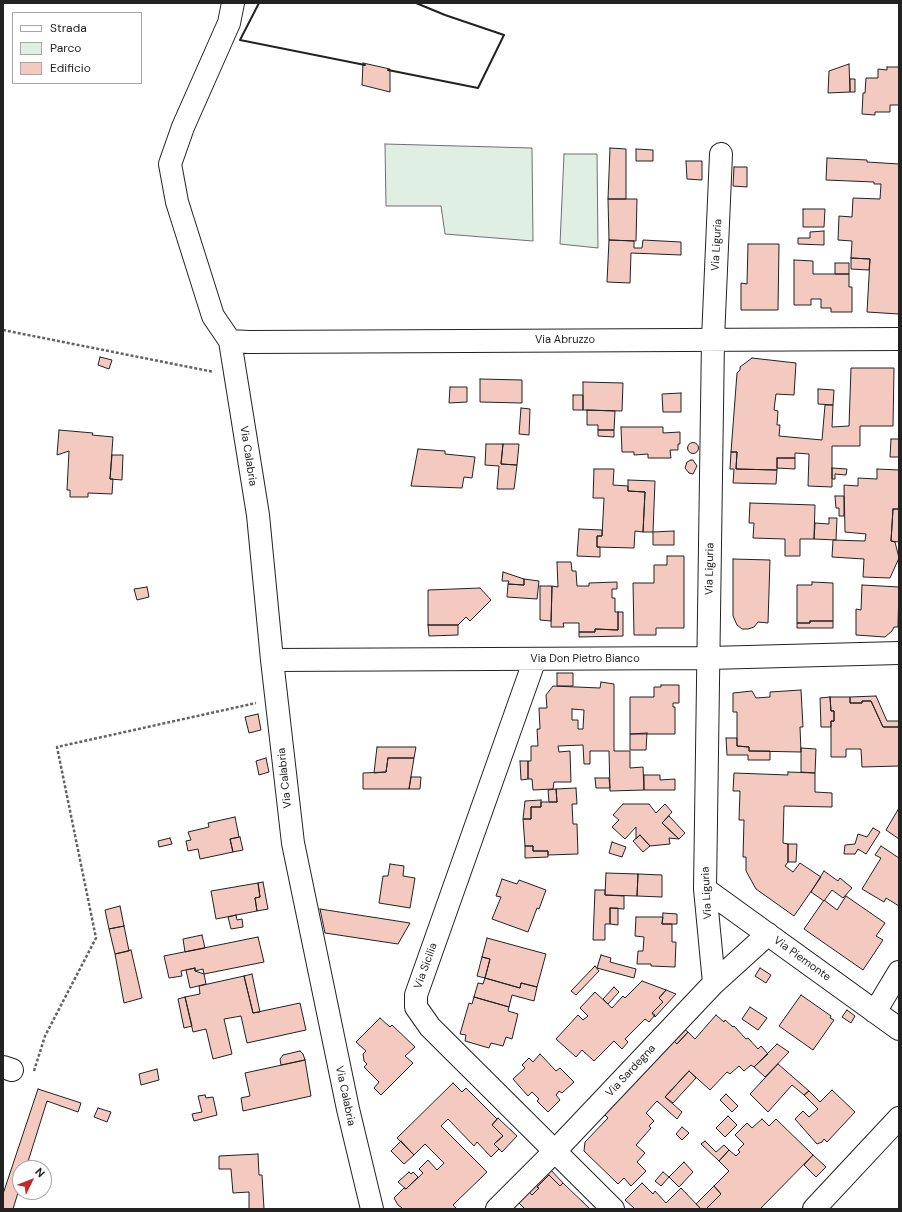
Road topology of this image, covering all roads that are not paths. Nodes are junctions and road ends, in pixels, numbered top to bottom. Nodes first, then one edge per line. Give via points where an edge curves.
1 (233, 3) edge
2 (721, 154) dead end
3 (899, 338) edge
4 (713, 339) junction
5 (230, 341) junction
6 (899, 654) edge
7 (709, 658) junction
8 (535, 659) junction
9 (272, 660) junction
10 (705, 889) junction
11 (768, 934) junction
12 (899, 972) edge
13 (714, 984) junction
14 (875, 1012) junction
15 (899, 1029) edge
16 (897, 1123) edge
17 (555, 1151) junction
18 (372, 1209) edge
19 (497, 1209) edge
20 (613, 1209) edge
21 (814, 1209) edge

1 - 5 street via 229,24 183,127 170,164 177,202 213,316
2 - 4 street, Via Liguria
3 - 4 street, Via Abruzzo
4 - 5 street, Via Abruzzo
4 - 7 street, Via Liguria
5 - 9 street, Via Calabria via 258,515
6 - 7 street, Via Don Pietro Bianco
7 - 8 street, Via Don Pietro Bianco
7 - 10 street, Via Liguria
8 - 9 street, Via Don Pietro Bianco
8 - 17 street, Via Sicilia via 416,995 416,1007 430,1027
9 - 18 street, Via Calabria via 293,843 348,1108
10 - 11 street, Via Piemonte
10 - 13 street, Via Liguria
11 - 13 street, Via Sardegna
11 - 14 street, Via Piemonte
12 - 14 street
13 - 17 street, Via Sardegna
14 - 15 street, Via Piemonte
16 - 21 street
17 - 19 street, Via Sardegna
17 - 20 street, Via Sicilia

